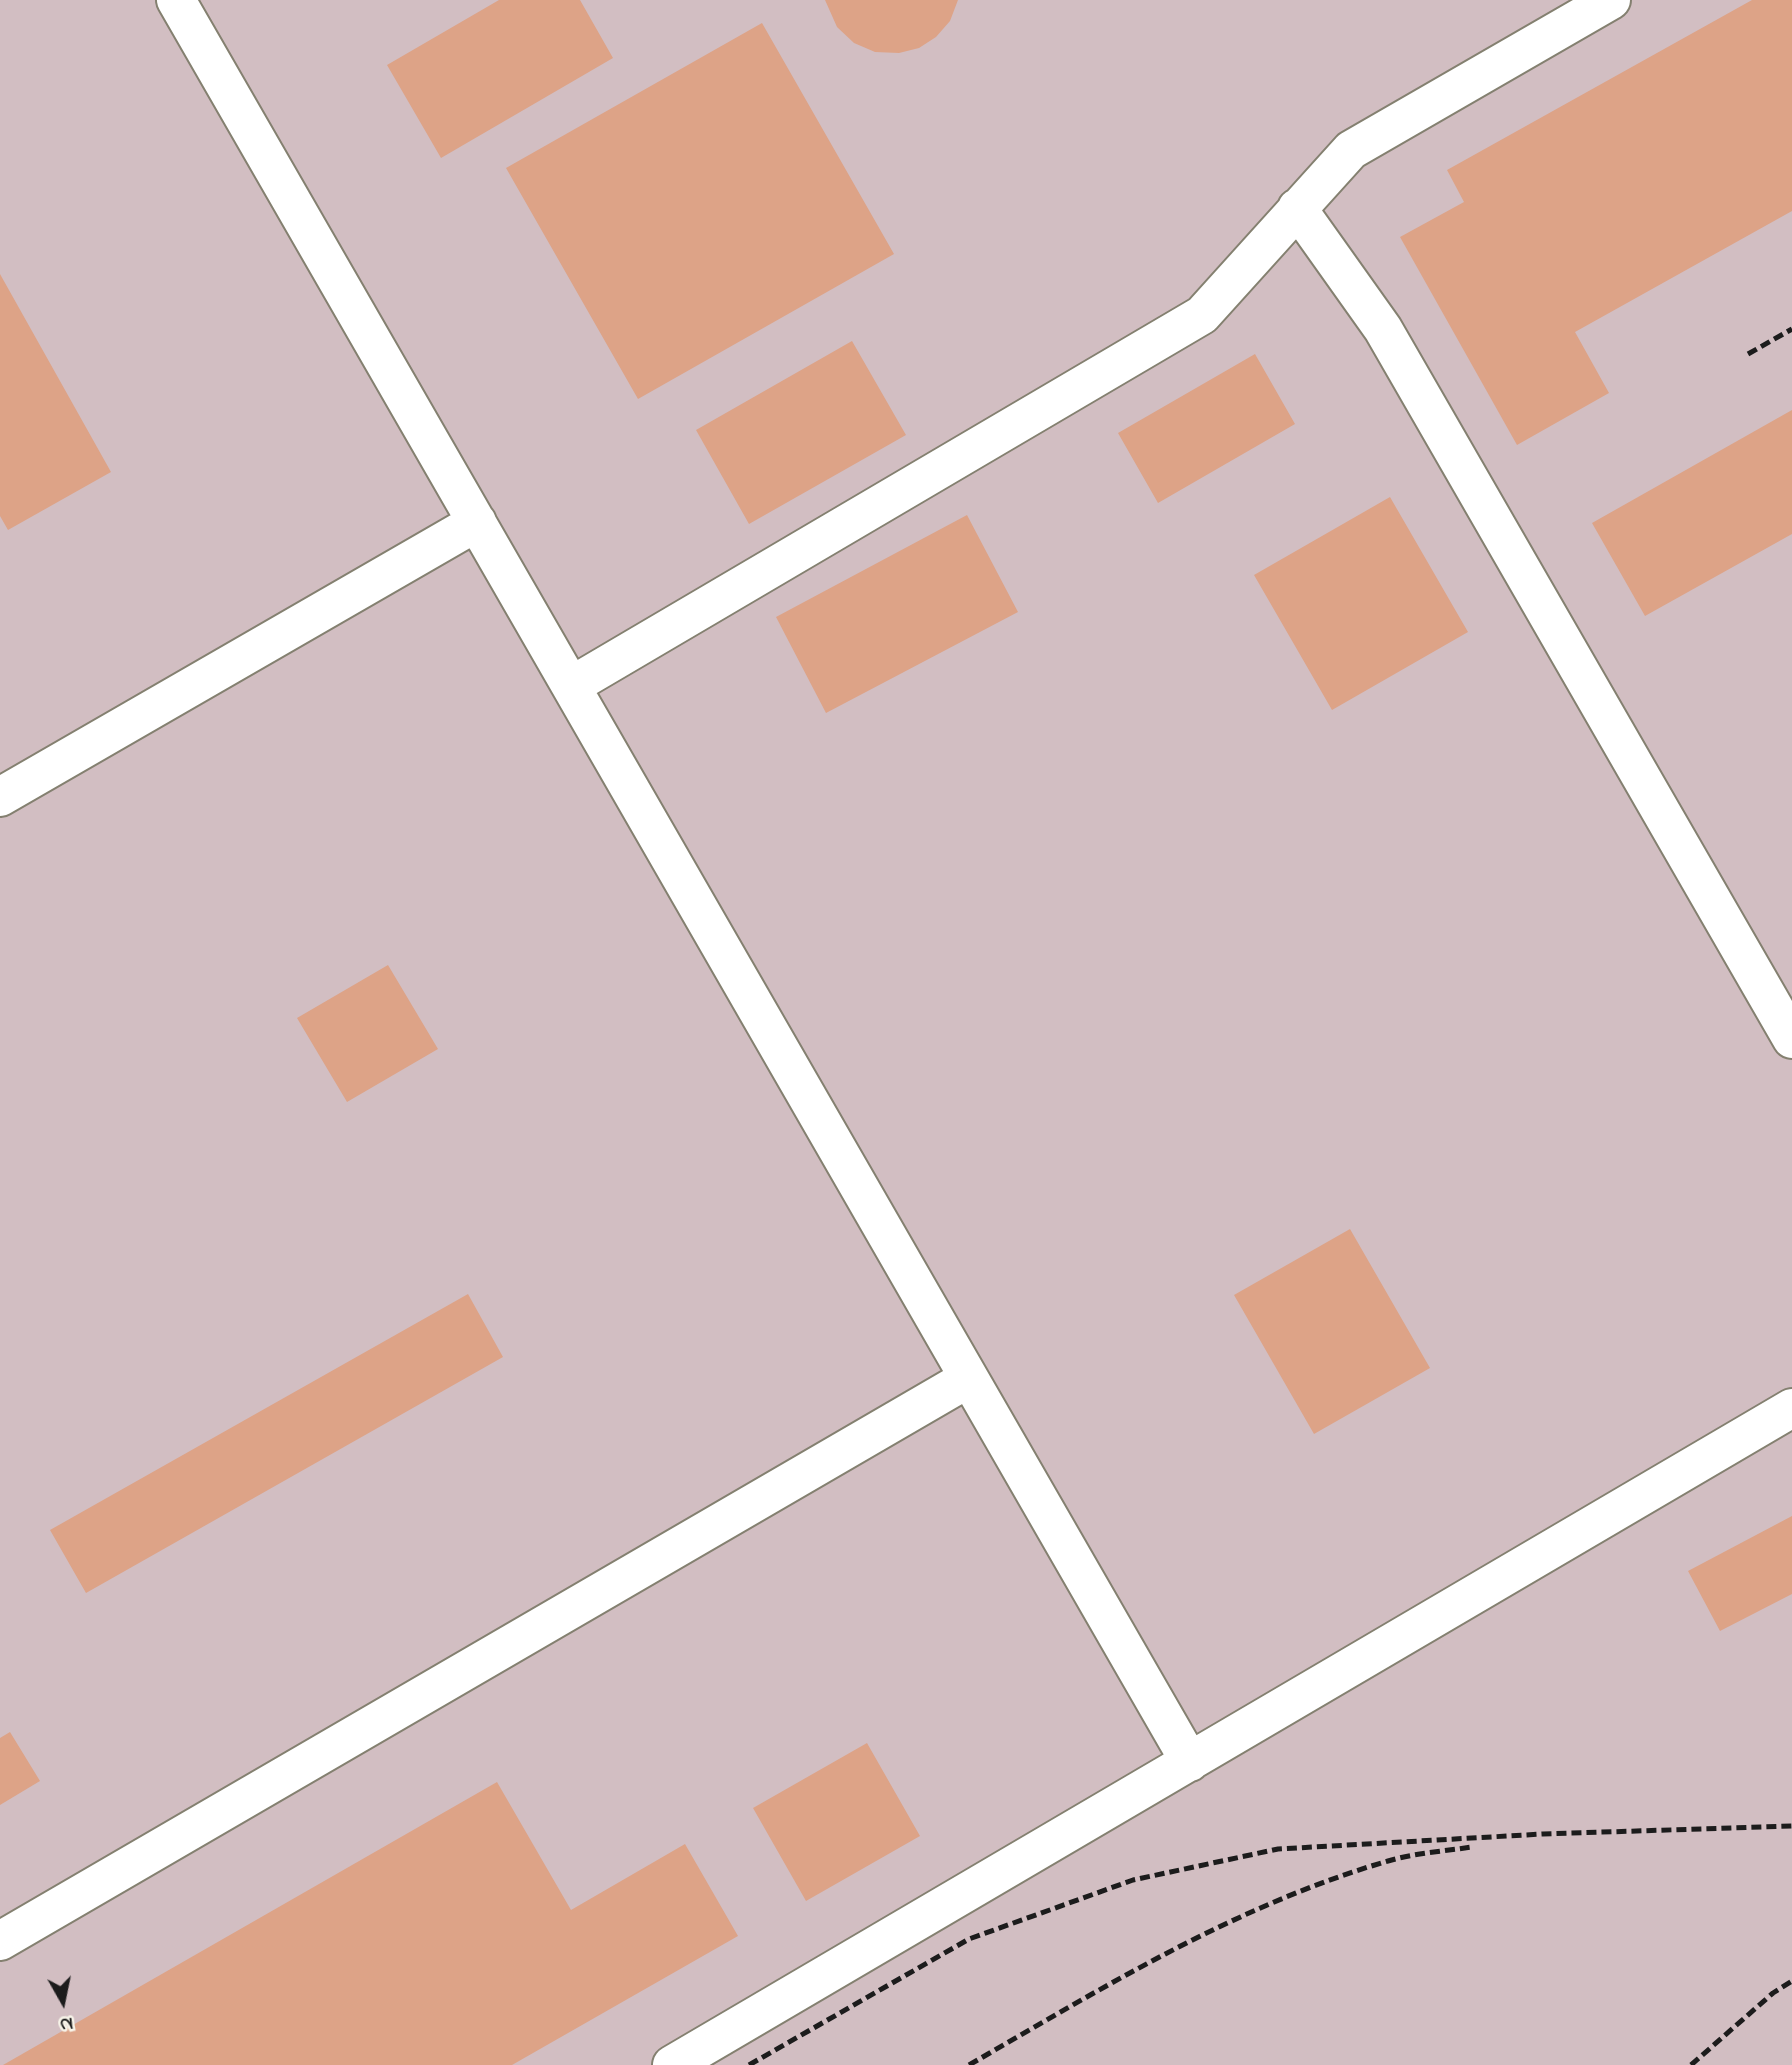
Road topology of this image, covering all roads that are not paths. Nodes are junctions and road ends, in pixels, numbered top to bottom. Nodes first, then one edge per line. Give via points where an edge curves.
1 (176, 0) edge
2 (1612, 0) edge
3 (1297, 208) junction
4 (477, 522) junction
5 (571, 685) junction
6 (0, 797) edge
7 (1792, 1039) edge
8 (969, 1378) junction
9 (1792, 1408) edge
10 (1189, 1762) junction
11 (0, 1941) edge
12 (671, 2065) edge

1 - 4 lane
2 - 3 lane via 1351,150
3 - 5 lane via 1202,315
3 - 7 lane via 1383,329
4 - 5 lane
4 - 6 lane
5 - 8 lane
8 - 10 lane
8 - 11 lane
9 - 10 lane
10 - 12 lane

